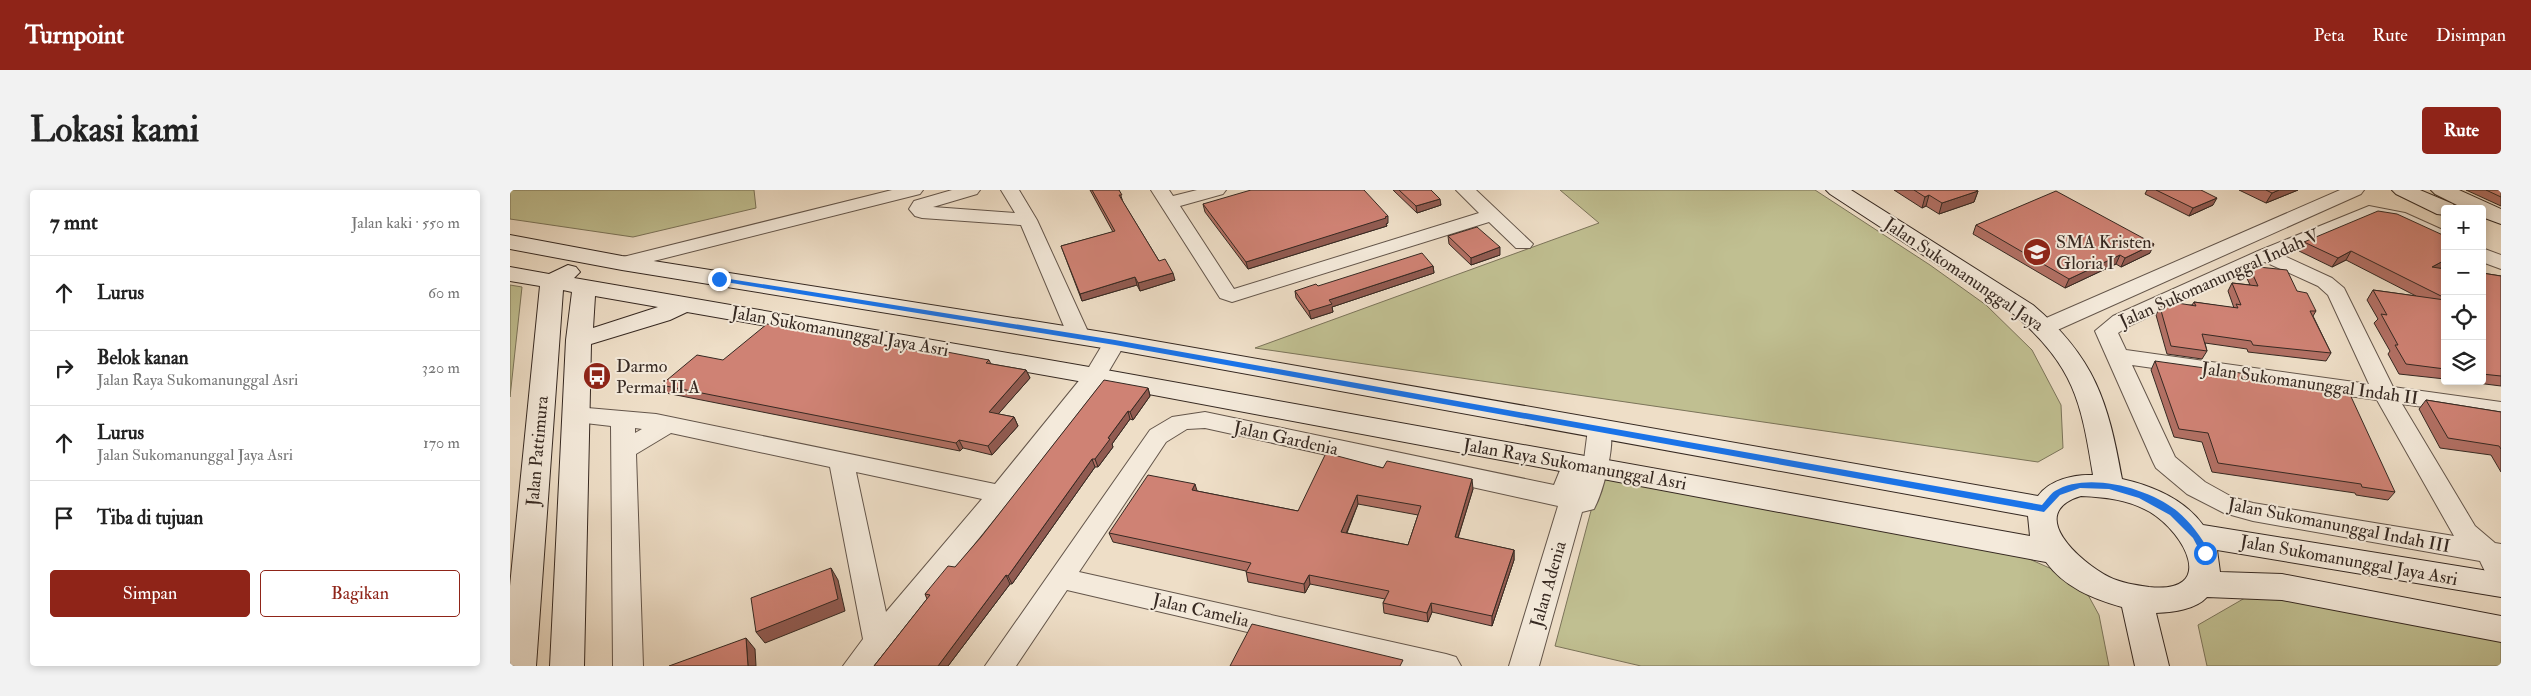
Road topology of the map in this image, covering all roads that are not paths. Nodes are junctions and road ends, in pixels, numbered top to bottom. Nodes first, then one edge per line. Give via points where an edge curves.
1 (847, 190) edge
2 (914, 190) edge
3 (971, 190) edge
4 (1010, 190) edge
5 (1217, 190) edge
6 (1465, 190) edge
7 (1837, 190) edge
8 (2355, 190) edge
9 (2403, 190) edge
10 (890, 193) edge
11 (2444, 195) edge
12 (1165, 196) edge
13 (2377, 211) joint
14 (1492, 215) junction
15 (2501, 217) edge
16 (1028, 220) junction
17 (2486, 229) edge
18 (2441, 236) edge
19 (2501, 236) edge
20 (510, 242) edge
21 (1523, 244) dead end
22 (2265, 255) junction
23 (2486, 256) edge
24 (591, 258) junction
25 (622, 263) junction
26 (2501, 263) edge
27 (510, 274) edge
28 (719, 279) junction
29 (552, 282) junction
30 (760, 285) junction
31 (584, 288) junction
32 (687, 304) junction
33 (731, 312) junction
34 (2045, 327) junction
35 (1079, 336) junction
36 (579, 340) junction
37 (1115, 342) junction
38 (2118, 356) junction
39 (1095, 376) junction
40 (2384, 392) junction
41 (2501, 410) edge
42 (576, 415) junction
43 (1533, 417) junction
44 (623, 419) junction
45 (666, 425) junction
46 (1600, 429) junction
47 (623, 451) junction
48 (1518, 454) junction
49 (841, 462) junction
50 (1584, 466) junction
51 (2182, 478) joint
52 (2109, 486) junction
53 (1001, 494) junction
54 (1573, 500) junction
55 (2044, 508) junction
56 (2196, 535) junction
57 (2460, 540) junction
58 (2054, 552) junction
59 (2495, 554) edge
60 (2409, 572) junction
61 (1060, 578) junction
62 (2491, 581) edge
63 (2201, 584) junction
64 (2136, 599) junction
65 (2426, 616) junction
66 (2501, 629) edge
67 (878, 642) junction
68 (519, 666) edge
69 (567, 666) edge
70 (628, 666) edge
71 (858, 666) edge
72 (1000, 666) edge
73 (1446, 666) edge
74 (1524, 666) edge
75 (2152, 666) edge

1 - 24 street
2 - 10 street
3 - 16 street via 921,205 918,209 922,212
4 - 16 street
5 - 12 street
6 - 14 street
7 - 34 street, Jalan Sukomanunggal Jaya via 2024,310
8 - 34 street
9 - 11 street
10 - 25 street
11 - 15 street
12 - 14 street via 1227,294 1236,296
13 - 18 street
13 - 22 street, Jalan Sukomanunggal Indah V
14 - 21 street
16 - 35 street
17 - 19 street
20 - 24 street, Jalan Sukomanunggal Jaya Asri
22 - 38 street, Jalan Sukomanunggal Indah V via 2112,326 2106,331
22 - 40 street via 2325,282 2337,292
23 - 26 street
24 - 25 street, Jalan Sukomanunggal Jaya Asri
24 - 29 street
25 - 28 street, Jalan Sukomanunggal Jaya Asri
25 - 31 street
27 - 29 street, Jalan Sukomanunggal Jaya Asri
28 - 30 street, Jalan Sukomanunggal Jaya Asri
28 - 32 street
29 - 31 street, Jalan Sukomanunggal Jaya Asri
29 - 68 street, Jalan Pattimura
30 - 33 street
30 - 35 street, Jalan Sukomanunggal Jaya Asri
31 - 32 street, Jalan Sukomanunggal Jaya Asri
31 - 36 street, Jalan Pattimura
32 - 33 street, Jalan Sukomanunggal Jaya Asri
32 - 36 street
33 - 39 street, Jalan Sukomanunggal Jaya Asri
34 - 52 street, Jalan Sukomanunggal Jaya via 2062,345 2086,383 2098,416
35 - 37 street, Jalan Sukomanunggal Jaya Asri
36 - 42 street, Jalan Pattimura
37 - 39 street
37 - 43 street
38 - 40 street, Jalan Sukomanunggal Indah II
38 - 51 street, Jalan Sukomanunggal Indah V via 2165,462
39 - 48 street, Jalan Raya Sukomanunggal Asri
39 - 53 street
40 - 41 street, Jalan Sukomanunggal Indah II
40 - 57 street
42 - 44 street
42 - 69 street, Jalan Pattimura
43 - 46 street
43 - 48 street
44 - 45 street
44 - 47 street
45 - 47 street
45 - 49 street
46 - 50 street, Jalan Adenia
46 - 55 street
47 - 70 street
48 - 50 street, Jalan Raya Sukomanunggal Asri
49 - 53 street
49 - 67 street
50 - 54 street, Jalan Adenia
50 - 58 street, Jalan Raya Sukomanunggal Asri
51 - 57 street, Jalan Sukomanunggal Indah III via 2224,504 2253,512
52 - 55 street via 2080,485 2065,490 2057,493
52 - 56 street via 2142,495 2173,512
53 - 67 street
54 - 61 street, Jalan Gardenia via 1205,420 1187,420 1172,425 1158,436
54 - 74 street, Jalan Adenia
55 - 58 street via 2042,529
56 - 60 street, Jalan Sukomanunggal Jaya Asri
56 - 63 street via 2205,553 2207,570
57 - 59 street
57 - 62 street
58 - 64 street via 2089,582
59 - 62 street
60 - 62 street, Jalan Sukomanunggal Jaya Asri
60 - 65 street
61 - 72 street
61 - 73 street, Jalan Camelia
63 - 64 street via 2186,595 2163,600
63 - 65 street via 2282,587
64 - 75 street
65 - 66 street
67 - 71 street

